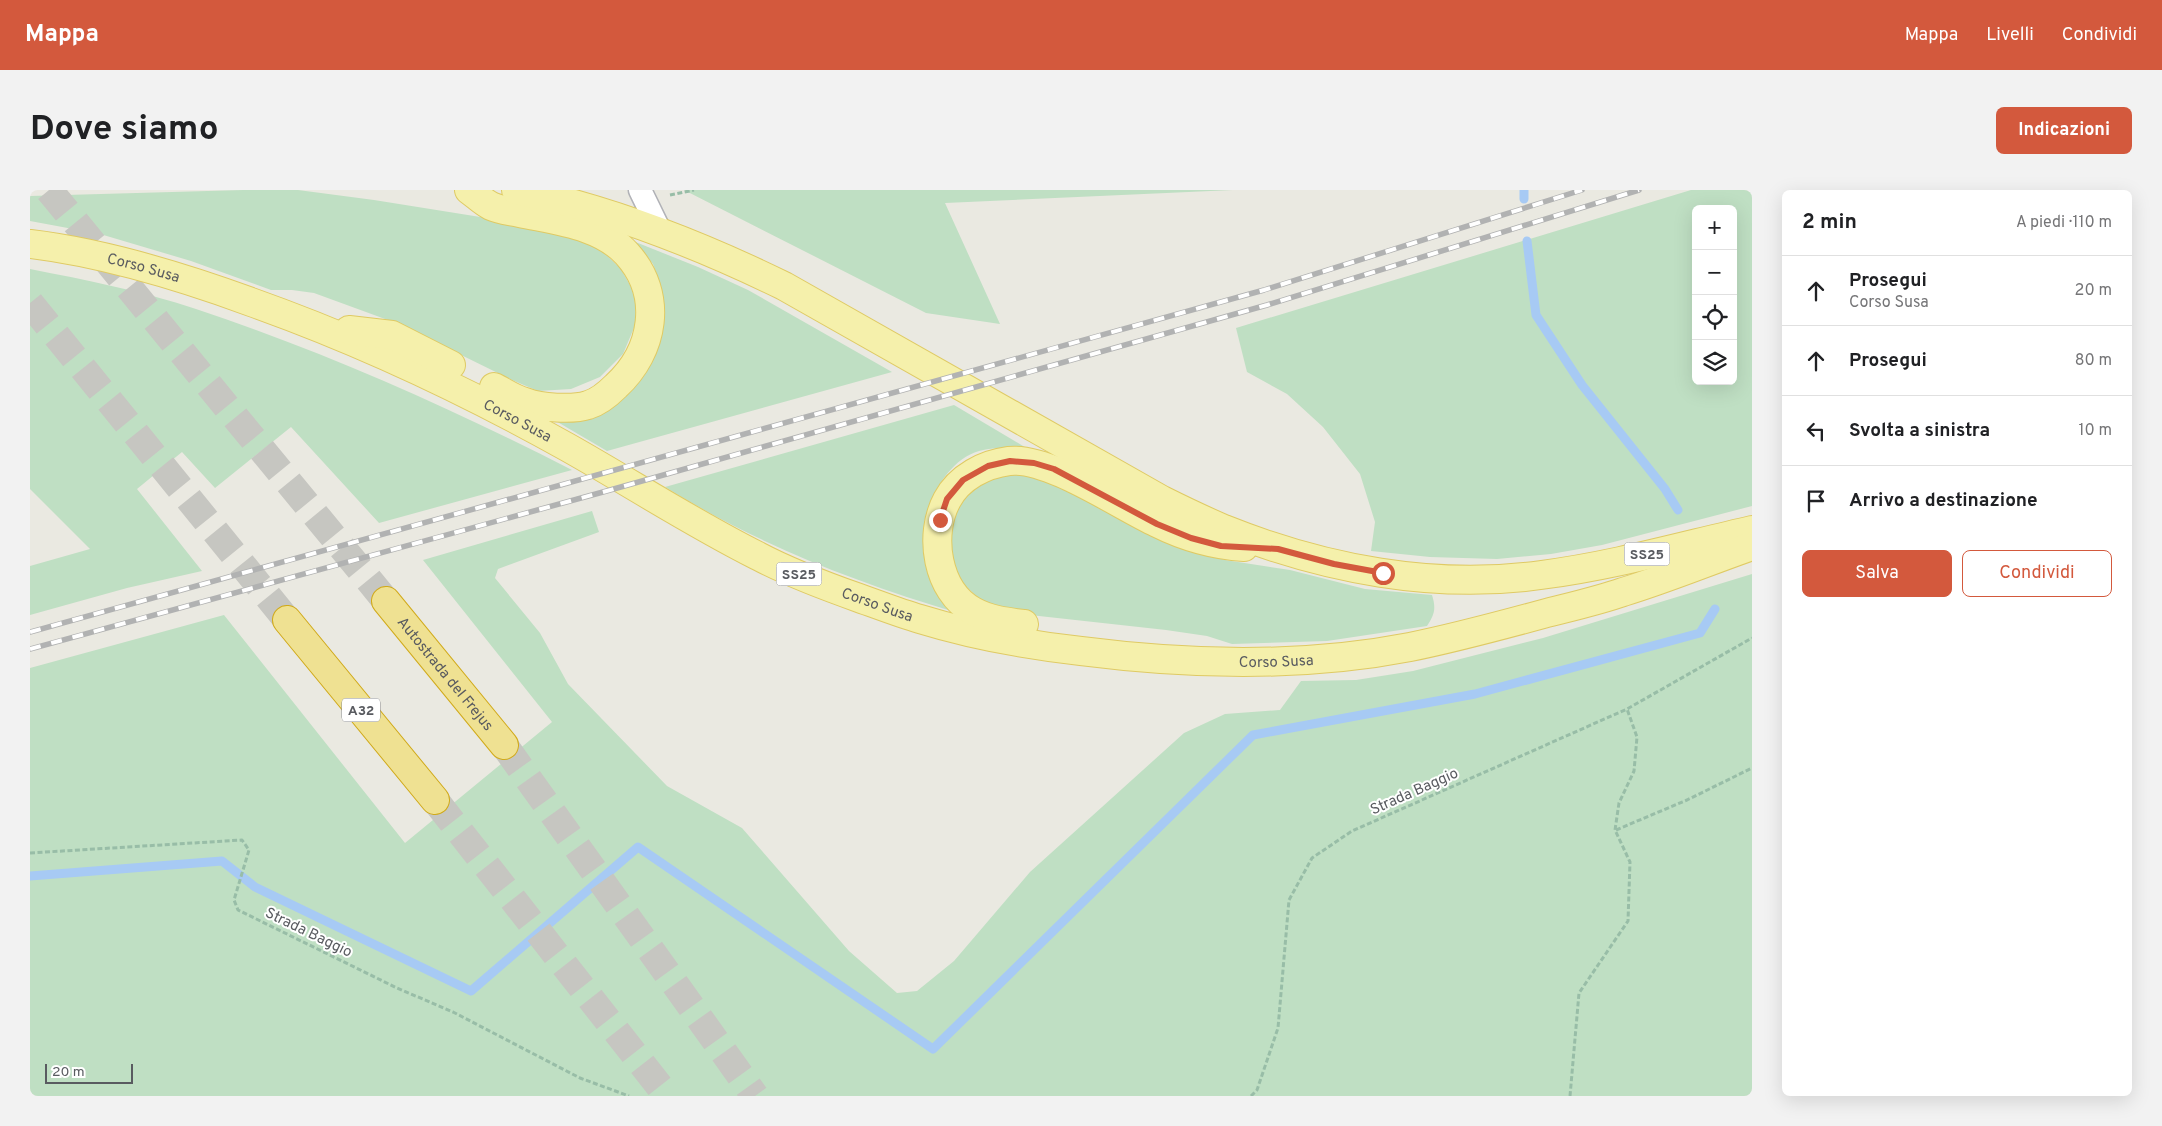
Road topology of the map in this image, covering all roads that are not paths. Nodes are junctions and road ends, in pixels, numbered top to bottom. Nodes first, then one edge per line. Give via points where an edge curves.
1 (469, 190) edge
2 (516, 190) edge
3 (640, 190) edge
4 (660, 231) junction
5 (30, 244) edge
6 (318, 326) junction
7 (1752, 530) edge
8 (1752, 546) edge
9 (1278, 549) junction
10 (386, 602) tunnel mouth
11 (287, 620) tunnel mouth
12 (1194, 662) junction
13 (504, 745) tunnel mouth
14 (435, 800) tunnel mouth

1 - 6 main road via 492,206 584,228 613,240 640,272 647,290 649,334 628,375 610,392 588,406 558,408 525,403 392,335
2 - 4 main road, SS25 via 589,208
3 - 4 street
4 - 9 main road, SS25 via 725,257 784,286 1162,500
5 - 6 main road, Corso Susa / SS25 via 129,263 209,286
6 - 12 main road, Corso Susa / SS25 via 413,367 495,408 715,534 763,559 833,588 919,619 988,637 1073,650
7 - 9 main road, SS25 via 1592,566 1492,580 1432,579 1383,573
8 - 12 main road, Corso Susa / SS25 via 1622,593 1408,647 1342,657
9 - 12 main road via 1221,546 1191,538 1157,524 1054,469 1034,463 1010,461 988,466 963,480 947,499 940,520 940,564 946,581 972,611 994,619 1068,632 1138,640
10 - 13 highway, Autostrada del Frejus
11 - 14 highway, A32

